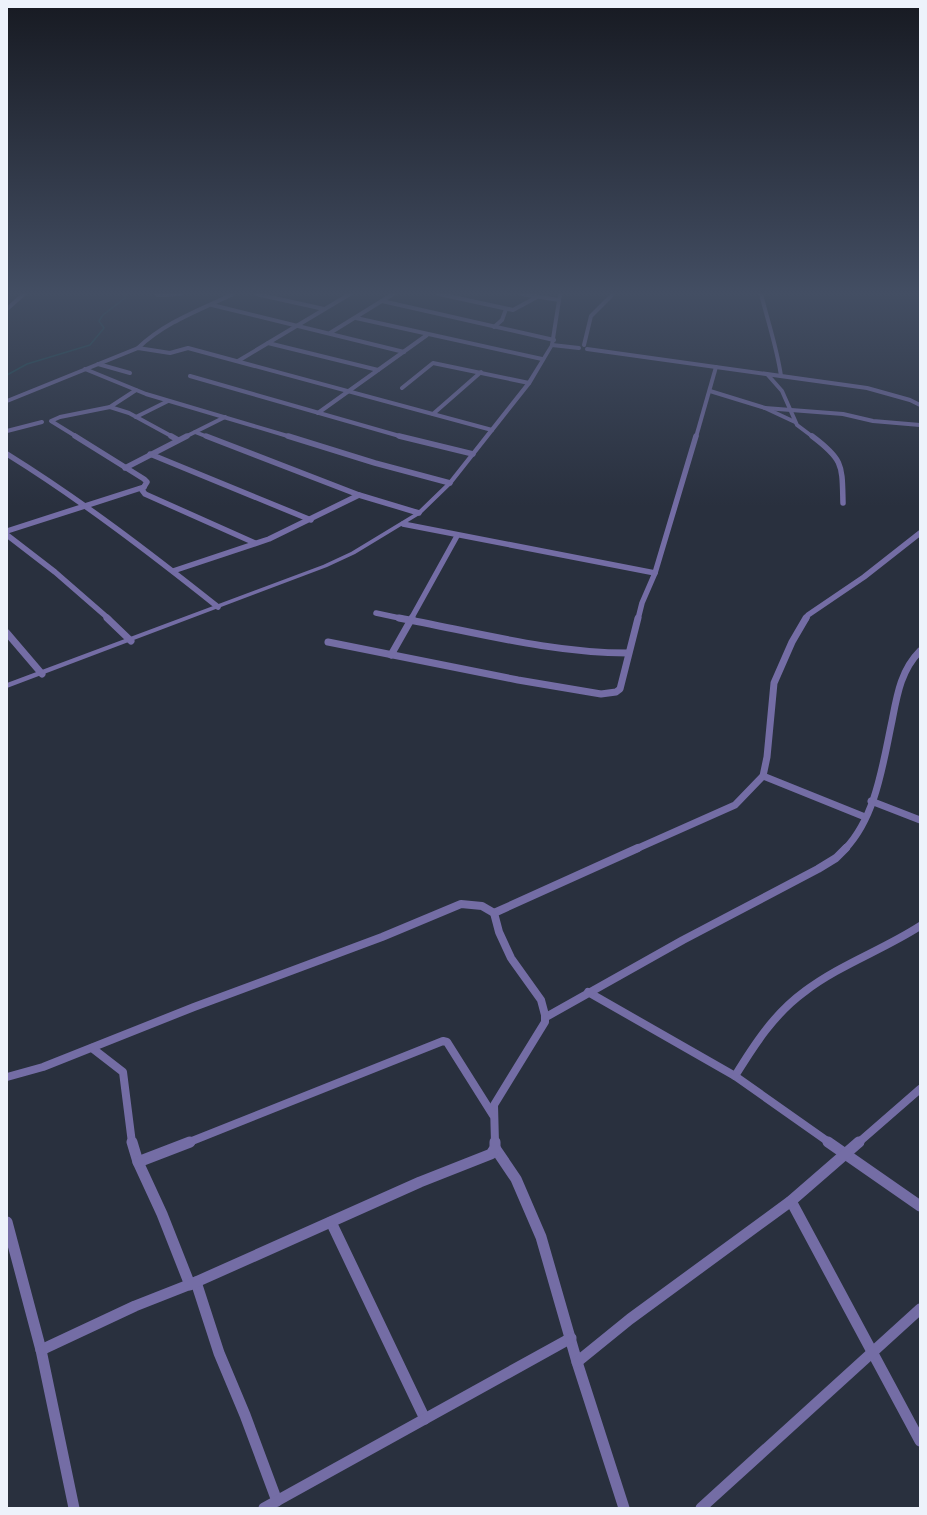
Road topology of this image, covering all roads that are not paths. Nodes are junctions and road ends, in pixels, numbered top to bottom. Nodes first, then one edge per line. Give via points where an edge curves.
1 (96, 365) edge
2 (100, 365) edge
3 (252, 365) edge
4 (356, 365) edge
5 (386, 365) edge
6 (430, 365) edge
7 (446, 365) edge
8 (539, 365) edge
9 (701, 365) edge
10 (779, 365) edge
11 (716, 367) junction
12 (85, 369) junction
13 (378, 370) junction
14 (481, 372) junction
15 (130, 373) dead end
16 (767, 374) junction
17 (190, 376) dead end
18 (780, 376) junction
19 (529, 383) junction
20 (402, 388) dead end
21 (136, 390) junction
22 (349, 391) junction
23 (710, 391) junction
24 (7, 401) edge
25 (168, 401) junction
26 (920, 405) edge
27 (110, 407) junction
28 (765, 408) junction
29 (791, 410) junction
30 (318, 413) junction
31 (432, 414) junction
32 (136, 417) junction
33 (225, 417) junction
34 (42, 422) dead end
35 (795, 422) junction
36 (920, 424) edge
37 (492, 430) junction
38 (7, 431) edge
39 (195, 432) junction
40 (178, 440) junction
41 (7, 454) edge
42 (150, 454) junction
43 (473, 454) junction
44 (125, 468) junction
45 (450, 483) junction
46 (144, 487) junction
47 (359, 495) junction
48 (843, 503) dead end
49 (84, 507) junction
50 (419, 513) junction
51 (311, 520) junction
52 (403, 524) junction
53 (7, 531) edge
54 (920, 532) edge
55 (7, 535) edge
56 (457, 536) junction
57 (255, 543) junction
58 (173, 571) junction
59 (654, 573) junction
60 (218, 607) junction
61 (376, 613) dead end
62 (411, 620) junction
63 (7, 633) edge
64 (131, 641) junction
65 (328, 642) dead end
66 (920, 650) edge
67 (628, 653) junction
68 (391, 654) junction
69 (42, 674) junction
70 (7, 686) edge
71 (763, 776) junction
72 (871, 801) junction
73 (865, 817) junction
74 (920, 820) edge
75 (494, 913) junction
76 (920, 926) edge
77 (588, 992) junction
78 (546, 1017) junction
79 (92, 1048) junction
80 (735, 1076) junction
81 (7, 1077) edge
82 (920, 1089) edge
83 (494, 1116) junction
84 (495, 1148) junction
85 (846, 1154) junction
86 (138, 1162) junction
87 (791, 1202) junction
88 (920, 1206) edge
89 (331, 1222) junction
90 (7, 1224) edge
91 (193, 1284) junction
92 (920, 1309) edge
93 (571, 1338) junction
94 (41, 1350) junction
95 (874, 1353) junction
96 (577, 1362) junction
97 (424, 1419) junction
98 (920, 1441) edge
99 (277, 1501) junction
100 (74, 1508) edge
101 (264, 1508) edge
102 (624, 1508) edge
103 (701, 1508) edge

1 - 12 street
2 - 15 street
3 - 22 street
4 - 13 street
5 - 13 street
6 - 20 street
7 - 14 street
8 - 19 street
9 - 11 street
10 - 18 street
11 - 16 street
11 - 23 street
12 - 21 street via 118,385
12 - 24 street
13 - 22 street
14 - 19 street
14 - 31 street
16 - 18 street
16 - 29 street via 782,391
17 - 30 street
18 - 26 street via 875,390
19 - 37 street
21 - 25 street
21 - 27 street
22 - 30 street
22 - 31 street
23 - 28 street
23 - 59 street
25 - 32 street
25 - 33 street
27 - 32 street
27 - 44 street via 51,421
28 - 29 street
28 - 35 street
29 - 35 street
29 - 36 street via 843,414 873,421
30 - 43 street via 450,450
31 - 37 street
32 - 40 street
33 - 39 street
33 - 45 street
34 - 38 street
35 - 48 street via 837,459 842,469
37 - 43 street
39 - 40 street
39 - 47 street
40 - 42 street
41 - 49 street
42 - 44 street
42 - 51 street
43 - 45 street
44 - 46 street via 147,482
45 - 50 street
46 - 49 street
46 - 57 street via 142,490 145,494
47 - 50 street
47 - 51 street
49 - 53 street
49 - 58 street
50 - 52 street
51 - 57 street
52 - 56 street
52 - 60 street via 353,553
54 - 71 street via 864,577 808,615 792,642 774,683
55 - 64 street via 64,580
56 - 59 street
56 - 62 street
57 - 58 street
58 - 60 street
59 - 67 street via 642,603
60 - 64 street
61 - 62 street
62 - 67 street via 577,651
62 - 68 street
63 - 69 street
64 - 69 street
65 - 68 street
66 - 72 street via 910,659 900,679 885,754
67 - 68 street via 620,689 601,694
69 - 70 street
71 - 73 street
71 - 75 street via 735,805
72 - 73 street
72 - 74 street
73 - 77 street via 854,840 842,854
75 - 78 street via 509,954 541,1002
75 - 79 street via 487,907 474,903 461,904 382,937
76 - 80 street via 897,941 818,982 794,1000 758,1038
77 - 78 street
77 - 80 street
78 - 83 street via 497,1097
79 - 81 street via 43,1067
79 - 86 street via 123,1072 128,1124
80 - 85 street
82 - 85 street
83 - 84 street
83 - 86 street via 447,1042 443,1041
84 - 89 street via 492,1154 420,1182
84 - 93 street via 516,1179 541,1237
85 - 87 street
85 - 88 street
86 - 91 street
87 - 95 street
87 - 96 street via 630,1319
89 - 91 street
89 - 97 street
90 - 94 street
91 - 94 street via 135,1306
91 - 99 street
92 - 95 street
93 - 96 street
93 - 97 street
94 - 100 street
95 - 98 street
95 - 103 street
96 - 102 street
97 - 99 street
99 - 101 street

